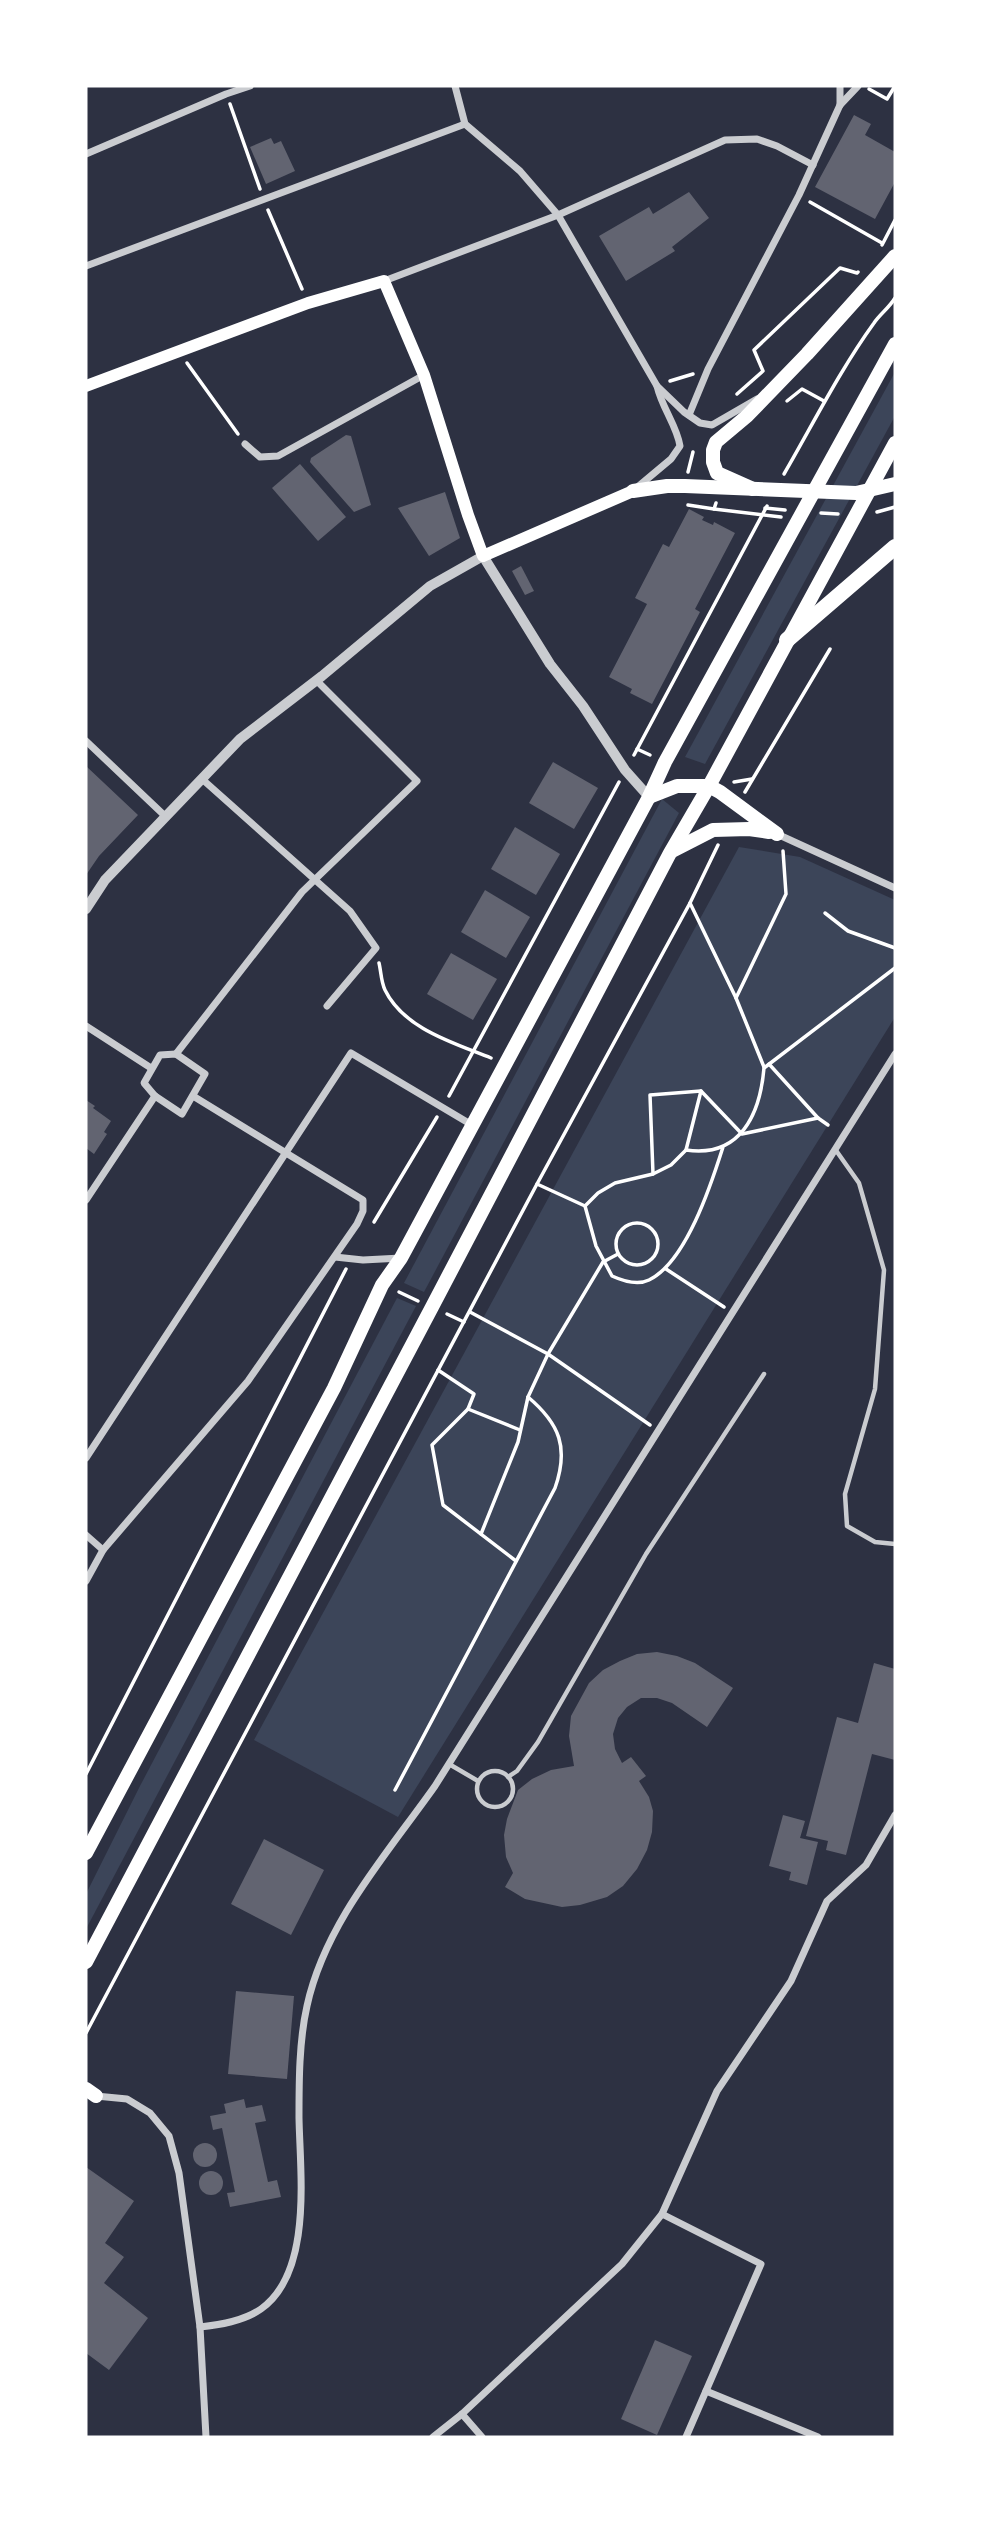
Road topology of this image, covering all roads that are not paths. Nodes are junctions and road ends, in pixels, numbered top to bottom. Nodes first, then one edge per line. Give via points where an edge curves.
1 (250, 86) edge
2 (455, 86) edge
3 (840, 86) edge
4 (858, 86) edge
5 (840, 105) junction
6 (465, 124) junction
7 (86, 154) edge
8 (813, 165) junction
9 (558, 215) junction
10 (895, 256) edge
11 (86, 266) edge
12 (384, 281) junction
13 (895, 344) edge
14 (424, 375) junction
15 (86, 386) edge
16 (657, 386) junction
17 (764, 396) junction
18 (689, 415) junction
19 (895, 443) edge
20 (245, 444) road end
21 (895, 484) edge
22 (753, 489) junction
23 (633, 491) junction
24 (895, 547) edge
25 (483, 556) junction
26 (787, 640) junction
27 (316, 680) junction
28 (86, 741) edge
29 (202, 779) junction
30 (709, 786) junction
31 (649, 797) junction
32 (165, 816) junction
33 (777, 834) junction
34 (670, 853) junction
35 (314, 880) junction
36 (895, 888) edge
37 (86, 909) edge
38 (327, 1006) dead end
39 (86, 1026) edge
40 (176, 1054) junction
41 (895, 1054) edge
42 (151, 1068) junction
43 (155, 1096) junction
44 (193, 1096) junction
45 (472, 1125) junction
46 (834, 1148) junction
47 (286, 1152) junction
48 (86, 1200) edge
49 (335, 1256) junction
50 (401, 1258) junction
51 (764, 1374) dead end
52 (86, 1458) edge
53 (86, 1535) edge
54 (895, 1544) edge
55 (103, 1550) junction
56 (86, 1581) edge
57 (449, 1764) junction
58 (508, 1777) junction
59 (478, 1781) junction
60 (895, 1815) edge
61 (86, 1853) edge
62 (86, 1962) edge
63 (89, 2093) edge
64 (662, 2214) junction
65 (200, 2328) junction
66 (706, 2391) junction
67 (462, 2414) junction
68 (206, 2437) edge
69 (433, 2437) edge
70 (482, 2437) edge
71 (686, 2437) edge
72 (818, 2437) edge

1 - 7 street
2 - 6 street
3 - 5 street
4 - 5 street
5 - 8 street
6 - 9 street via 520,171
6 - 11 street
8 - 9 street via 757,139 725,140
8 - 18 street
9 - 12 street
9 - 16 street
10 - 17 main road
12 - 14 main road
12 - 15 main road via 308,303
13 - 31 main road
14 - 20 street via 278,456 260,457
14 - 25 main road
16 - 18 street
16 - 23 street via 680,446
17 - 18 street via 712,425
17 - 22 main road via 713,450 717,473
19 - 26 main road
21 - 22 main road via 856,493
22 - 23 main road via 667,486
23 - 25 main road
24 - 26 highway
25 - 27 street via 430,586
25 - 31 street via 550,664
26 - 30 main road
27 - 29 street via 240,739
27 - 35 street via 416,782
28 - 32 street
29 - 32 street
29 - 35 street
30 - 31 main road via 677,786
30 - 33 main road
30 - 34 main road
31 - 45 main road
32 - 37 street via 105,880
33 - 34 main road via 713,830
33 - 36 street
34 - 62 main road
35 - 38 street via 349,911 376,948
35 - 40 street
39 - 42 street
40 - 42 street via 160,1055
40 - 44 street via 205,1074
41 - 46 street
42 - 43 street via 144,1083
43 - 44 street via 182,1114
43 - 48 street
44 - 47 street
45 - 47 street via 351,1052
45 - 50 main road
46 - 54 lane via 859,1183 884,1270 875,1389 845,1494 847,1526 875,1542
46 - 57 street
47 - 49 street via 363,1200 363,1212
47 - 52 street
49 - 50 street
49 - 55 street via 248,1381
50 - 61 main road via 382,1285 327,1401
51 - 58 lane via 646,1554 538,1742
53 - 55 street
55 - 56 street
57 - 59 lane
57 - 65 street via 362,1888 335,1934 306,2006 299,2116 301,2215 288,2271 276,2295 260,2310 223,2325
58 - 59 lane via 492,1771
58 - 59 lane via 512,1794 500,1806 488,1806 479,1798
60 - 64 street via 866,1866 827,1901 791,1981 718,2091
63 - 65 street via 127,2099 150,2113 169,2136 179,2173
64 - 66 street via 761,2264
64 - 67 street via 622,2264
65 - 68 street
66 - 71 street
66 - 72 street
67 - 69 street
67 - 70 street

